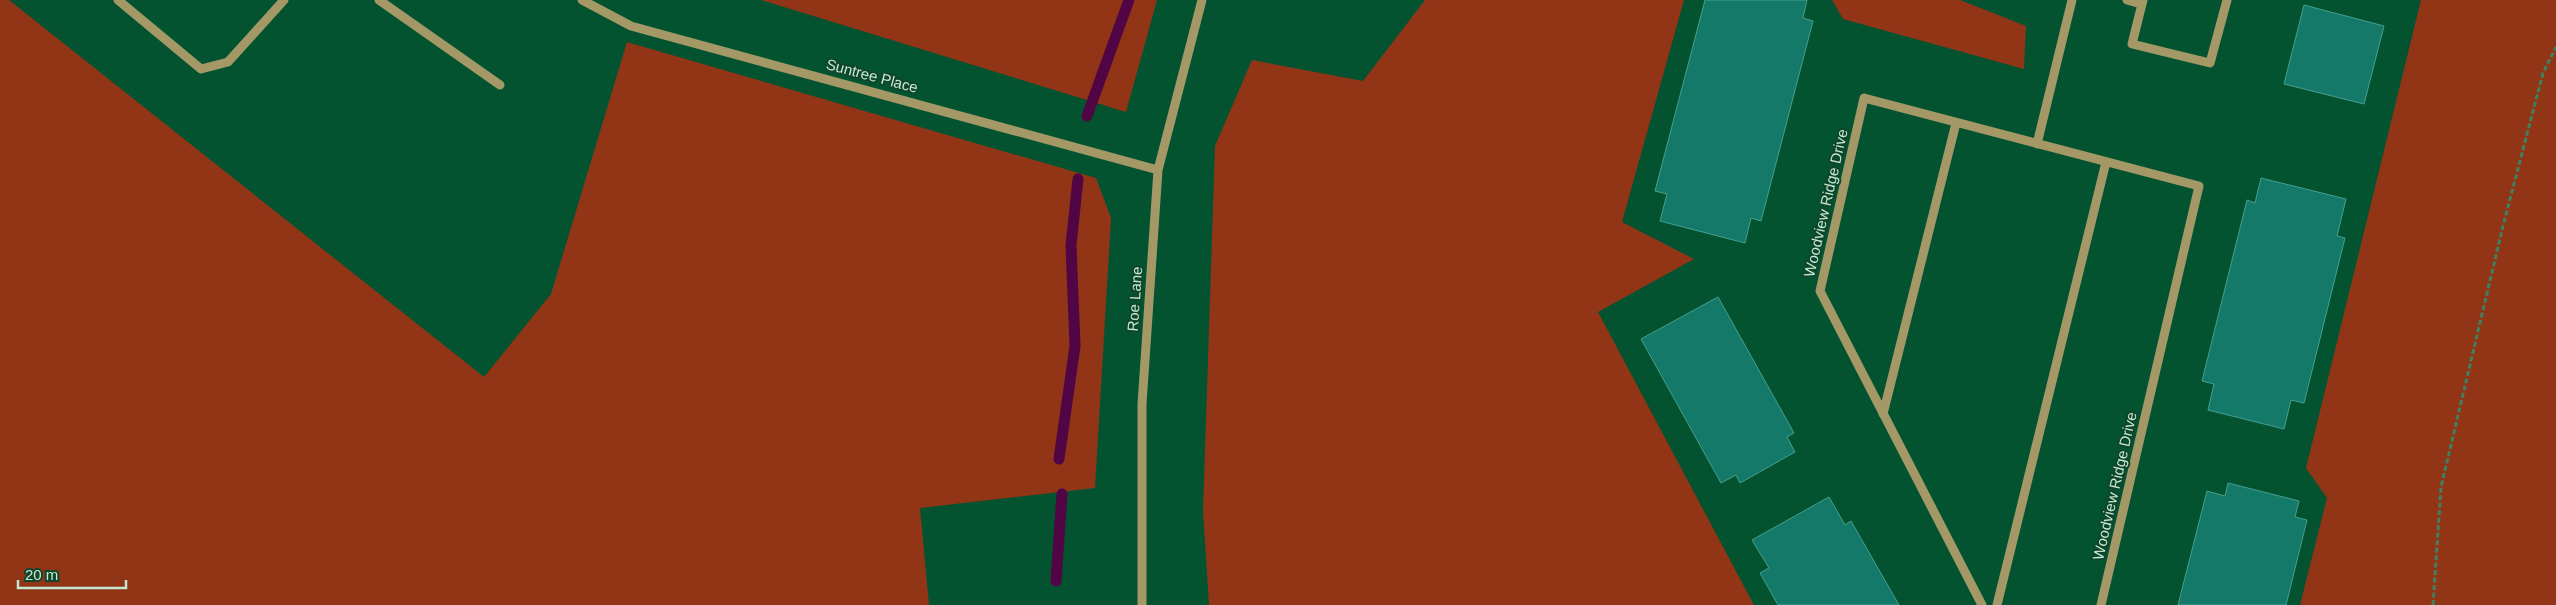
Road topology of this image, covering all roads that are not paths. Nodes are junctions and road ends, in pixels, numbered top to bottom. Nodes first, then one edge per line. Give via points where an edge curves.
1 (118, 0) edge
2 (284, 0) edge
3 (379, 0) edge
4 (582, 0) edge
5 (1202, 0) edge
6 (2072, 0) edge
7 (2127, 0) edge
8 (2227, 0) edge
9 (2142, 2) edge
10 (500, 86) dead end
11 (1956, 122) junction
12 (2037, 144) junction
13 (2106, 162) junction
14 (1158, 170) junction
15 (1883, 414) junction
16 (1142, 605) edge
17 (1982, 605) edge
18 (1997, 605) edge
19 (2101, 605) edge

1 - 2 street via 201,69 228,62
3 - 10 street
4 - 14 street, Suntree Place via 631,26
5 - 14 street, Roe Lane
6 - 12 street
7 - 9 street
8 - 9 street via 2210,63 2132,44
11 - 12 street, Woodview Ridge Drive
11 - 15 street
11 - 15 street, Woodview Ridge Drive via 1864,98 1820,291
12 - 13 street, Woodview Ridge Drive
13 - 18 street
13 - 19 street, Woodview Ridge Drive via 2199,186
14 - 16 street, Roe Lane via 1142,404
15 - 17 street, Woodview Ridge Drive

